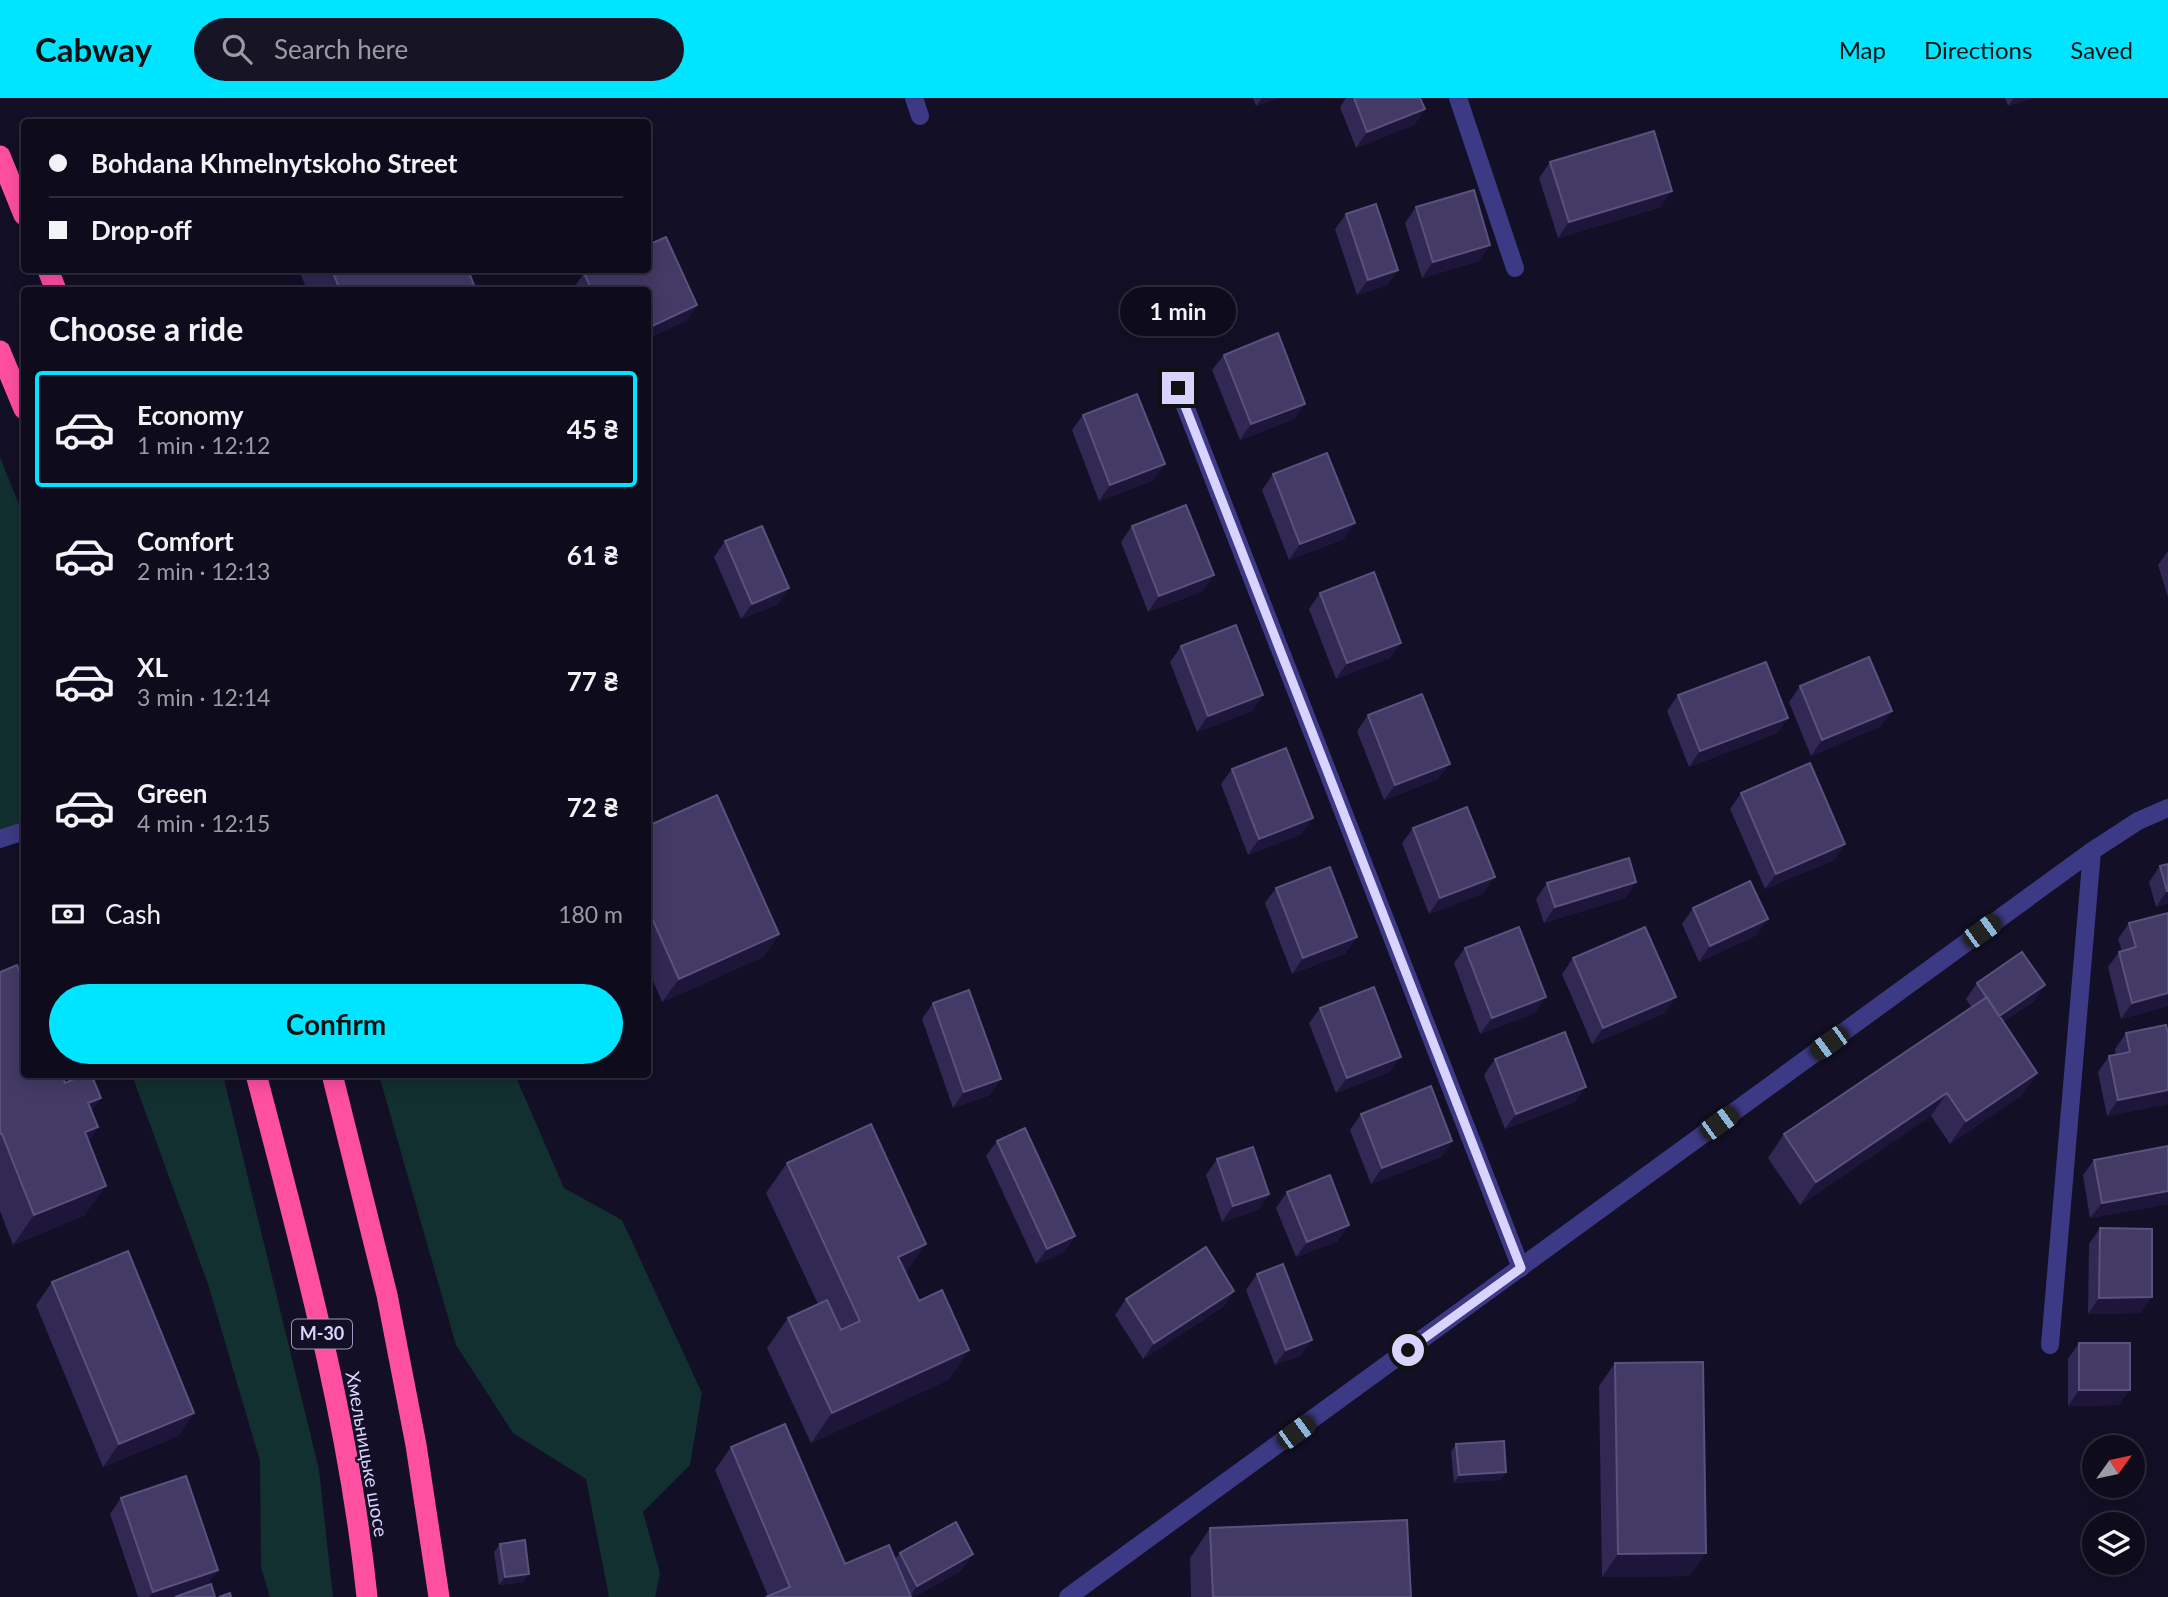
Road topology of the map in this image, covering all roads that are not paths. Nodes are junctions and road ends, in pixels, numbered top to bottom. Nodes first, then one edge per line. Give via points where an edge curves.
1 (914, 98) edge
2 (1458, 98) edge
3 (920, 116) dead end
4 (0, 156) edge
5 (21, 208) edge
6 (1515, 268) dead end
7 (0, 351) edge
8 (1178, 388) dead end
9 (21, 402) edge
10 (2168, 808) edge
11 (21, 832) edge
12 (0, 839) edge
13 (2092, 850) junction
14 (257, 1078) edge
15 (333, 1078) edge
16 (1521, 1268) junction
17 (2050, 1345) dead end
18 (367, 1597) edge
19 (439, 1597) edge
20 (1068, 1597) edge

1 - 3 street
2 - 6 street
4 - 5 highway
7 - 9 highway
8 - 16 street
10 - 13 street
11 - 12 street
13 - 16 street
13 - 17 street
14 - 18 highway, Хмельницьке шосе / М-30 via 318,1316 346,1453
15 - 19 highway via 387,1295
16 - 20 street

